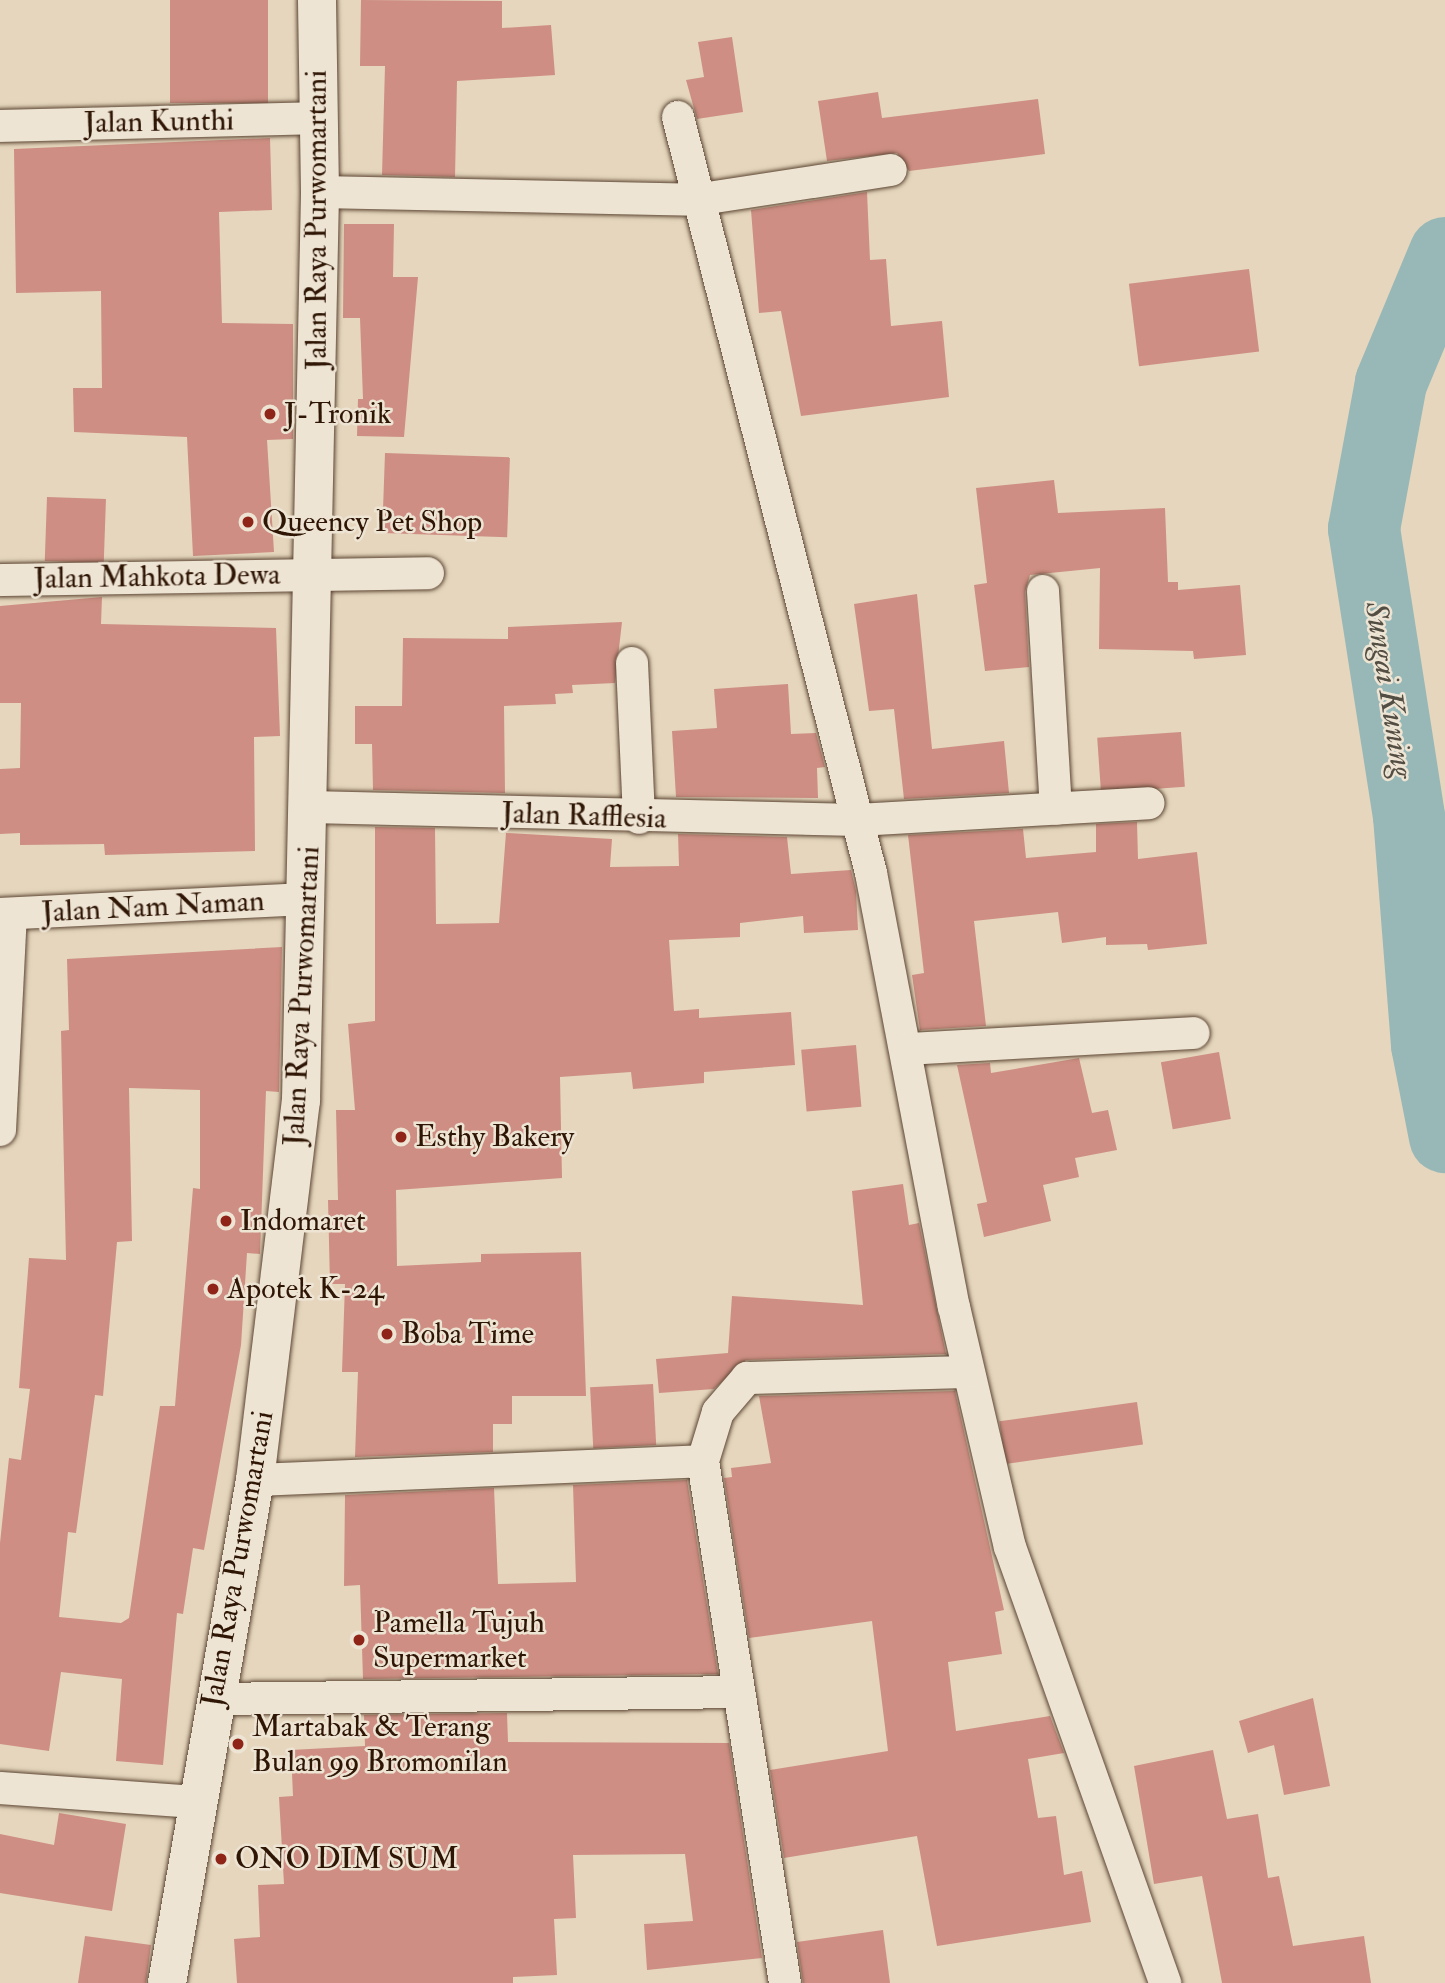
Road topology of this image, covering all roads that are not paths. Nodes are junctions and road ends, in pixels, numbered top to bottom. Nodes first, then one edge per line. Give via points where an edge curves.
1 (317, 0) edge
2 (678, 117) dead end
3 (317, 118) junction
4 (0, 126) edge
5 (891, 170) dead end
6 (320, 192) junction
7 (695, 200) junction
8 (314, 573) junction
9 (428, 573) dead end
10 (0, 580) edge
11 (1044, 591) dead end
12 (632, 663) dead end
13 (1149, 803) dead end
14 (310, 807) junction
15 (1056, 809) junction
16 (639, 818) junction
17 (858, 820) junction
18 (306, 899) junction
19 (5, 914) edge
20 (1194, 1033) dead end
21 (908, 1049) junction
22 (0, 1130) edge
23 (968, 1372) junction
24 (703, 1461) junction
25 (255, 1480) junction
26 (739, 1692) junction
27 (214, 1699) junction
28 (0, 1788) edge
29 (197, 1802) junction
30 (167, 1983) edge
31 (785, 1983) edge
32 (1166, 1983) edge

1 - 3 street, Jalan Raya Purwomartani
2 - 7 street
3 - 4 street, Jalan Kunthi
3 - 6 street, Jalan Raya Purwomartani
5 - 7 street
6 - 7 street
6 - 8 street, Jalan Raya Purwomartani
7 - 17 street
8 - 9 street, Jalan Mahkota Dewa
8 - 10 street, Jalan Mahkota Dewa
8 - 14 street, Jalan Raya Purwomartani
11 - 15 street
12 - 16 street
13 - 15 street, Jalan Rafflesia
14 - 16 street, Jalan Rafflesia
14 - 18 street, Jalan Raya Purwomartani
15 - 17 street, Jalan Rafflesia
16 - 17 street, Jalan Rafflesia
17 - 21 street
18 - 19 street, Jalan Nam Naman
18 - 25 street, Jalan Raya Purwomartani via 301,1101
19 - 22 street
20 - 21 street
21 - 23 street
23 - 24 street via 747,1378 718,1412
23 - 32 street via 1010,1547
24 - 25 street
24 - 26 street
25 - 27 street, Jalan Raya Purwomartani
26 - 27 street
26 - 31 street
27 - 29 street, Jalan Raya Purwomartani
28 - 29 street
29 - 30 street, Jalan Raya Purwomartani

